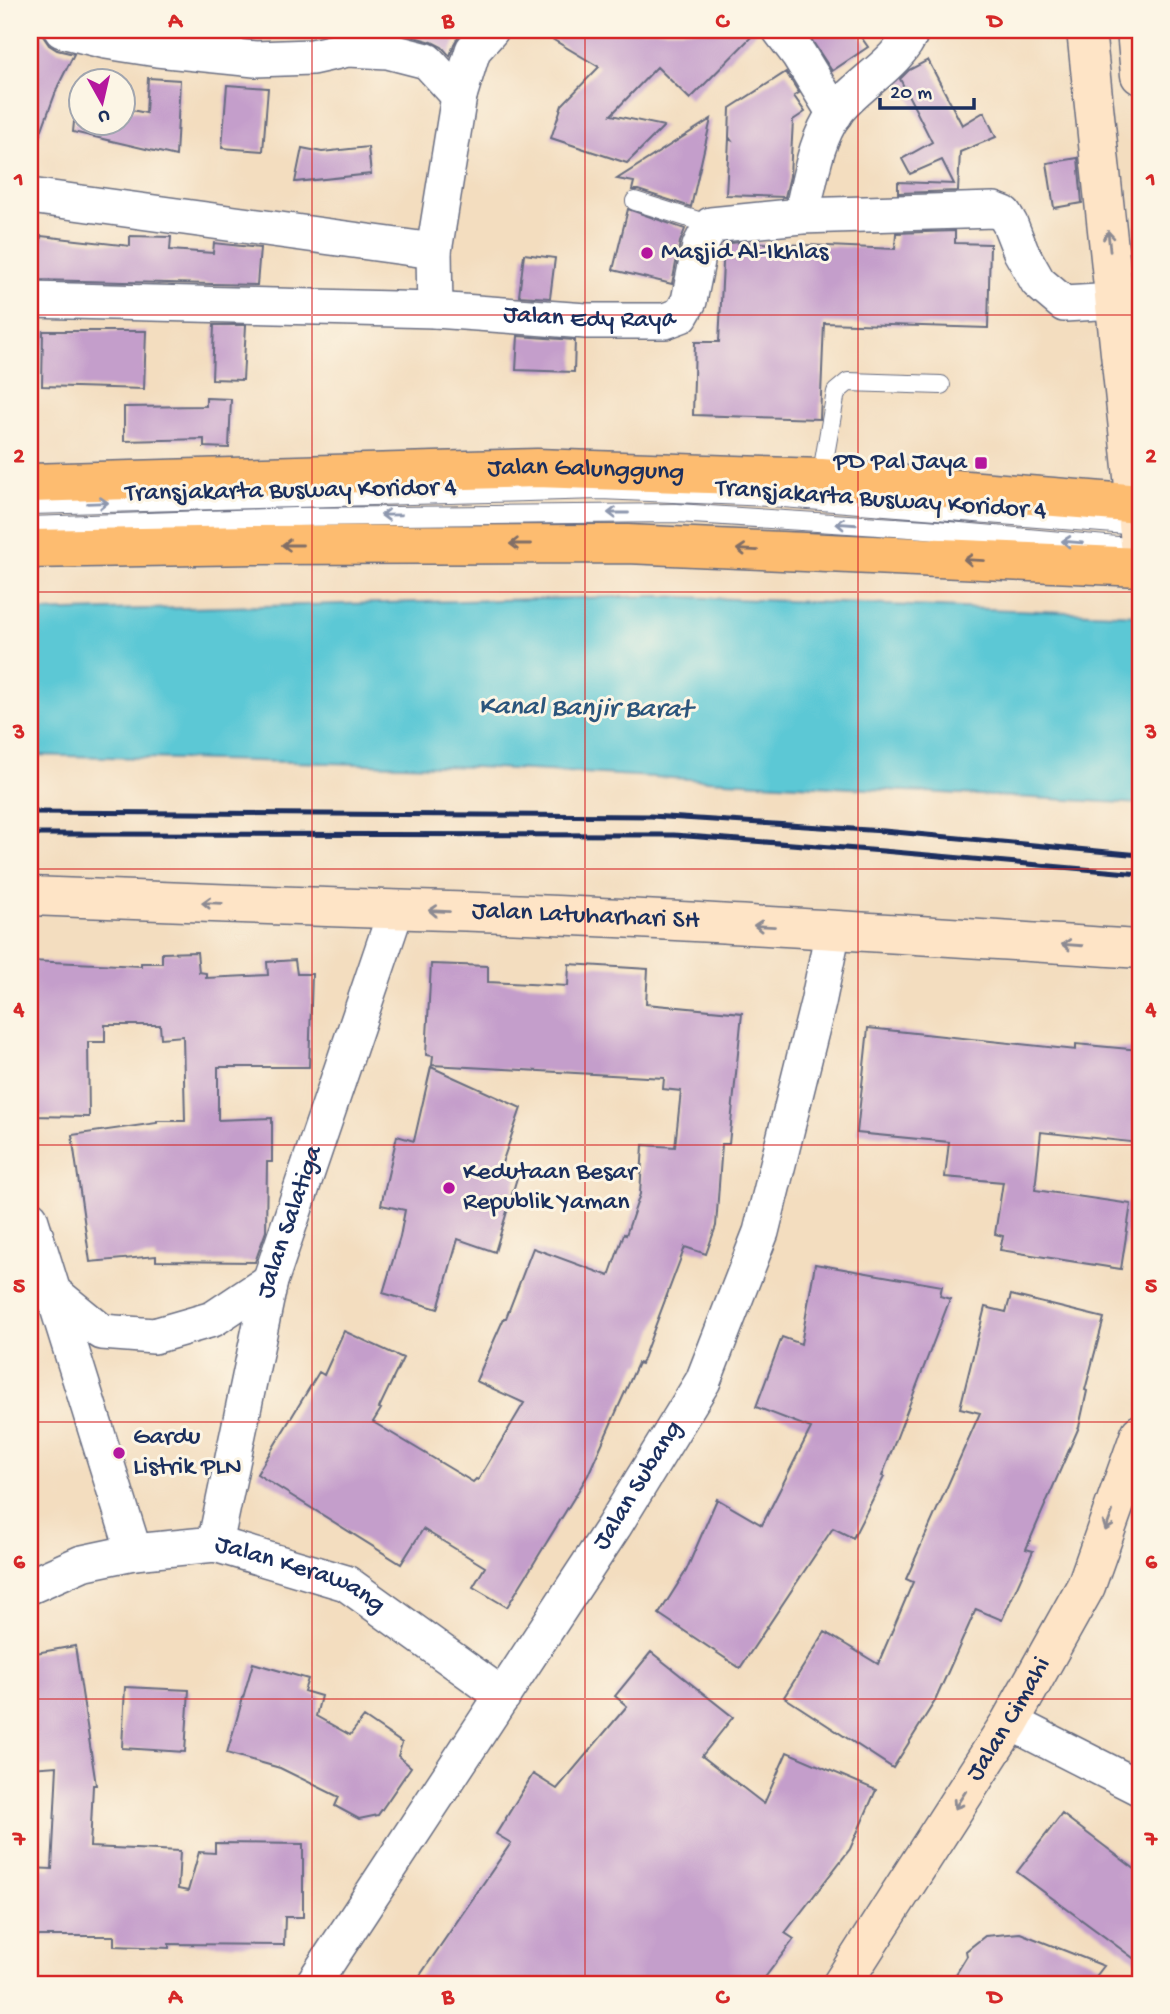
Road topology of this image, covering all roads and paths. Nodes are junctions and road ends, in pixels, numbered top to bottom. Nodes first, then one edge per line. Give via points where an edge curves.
1 (62, 30) edge
2 (491, 30) edge
3 (780, 30) edge
4 (912, 30) edge
5 (1086, 30) edge
6 (1136, 30) edge
7 (357, 40) edge
8 (1140, 75) edge
9 (459, 96) junction
10 (835, 114) junction
11 (30, 196) edge
12 (635, 201) dead end
13 (801, 216) junction
14 (712, 225) junction
15 (434, 251) junction
16 (30, 300) edge
17 (1115, 301) junction
18 (435, 310) junction
19 (941, 385) dead end
20 (821, 478) junction
21 (30, 483) edge
22 (30, 505) edge
23 (30, 526) edge
24 (1139, 526) edge
25 (30, 549) edge
26 (1140, 567) edge
27 (30, 896) edge
28 (396, 909) junction
29 (833, 930) junction
30 (1140, 949) edge
31 (30, 1218) edge
32 (270, 1281) junction
33 (53, 1292) junction
34 (1140, 1434) edge
35 (215, 1544) junction
36 (134, 1552) junction
37 (30, 1586) edge
38 (503, 1696) junction
39 (1010, 1722) junction
40 (1140, 1788) edge
41 (313, 1984) edge
42 (842, 1984) edge

1 - 7 street via 157,49 255,59 312,57 348,49
2 - 9 street via 473,50
3 - 10 street
4 - 10 street via 897,54
17 -> 5 street
6 - 8 street
7 - 9 street via 427,61
9 - 15 street
10 - 13 street via 822,140
11 - 15 street
12 - 14 lane
13 - 14 street
13 - 17 street via 994,210 1004,214 1038,282 1064,304
14 - 18 street, Jalan Edy Raya via 700,246 689,300 681,315 665,321 586,321
15 - 18 street
16 - 18 street, Jalan Edy Raya
17 - 24 street
19 - 20 lane via 848,382 836,393
20 - 21 main road, Jalan Galunggung via 537,468
20 - 24 main road, Jalan Galunggung
22 -> 24 lane via 600,491 770,497
24 -> 23 lane, Transjakarta Busway Koridor 4 via 926,529 677,513
26 -> 25 main road via 627,544
28 -> 27 street, Jalan Latuharhari SH
29 -> 28 street, Jalan Latuharhari SH
28 - 32 street, Jalan Salatiga
30 -> 29 street, Jalan Latuharhari SH
29 - 38 street, Jalan Subang via 761,1232 703,1381
31 - 33 street
32 - 33 street via 213,1319 154,1336 102,1332
32 - 35 street, Jalan Salatiga
33 - 36 street
34 -> 39 street, Jalan Cimahi via 1086,1586
35 - 36 street, Jalan Kerawang
35 - 38 street, Jalan Kerawang via 346,1583
36 - 37 street, Jalan Kerawang via 82,1563
38 - 41 street, Jalan Subang
39 - 40 street
39 -> 42 street, Jalan Cimahi

